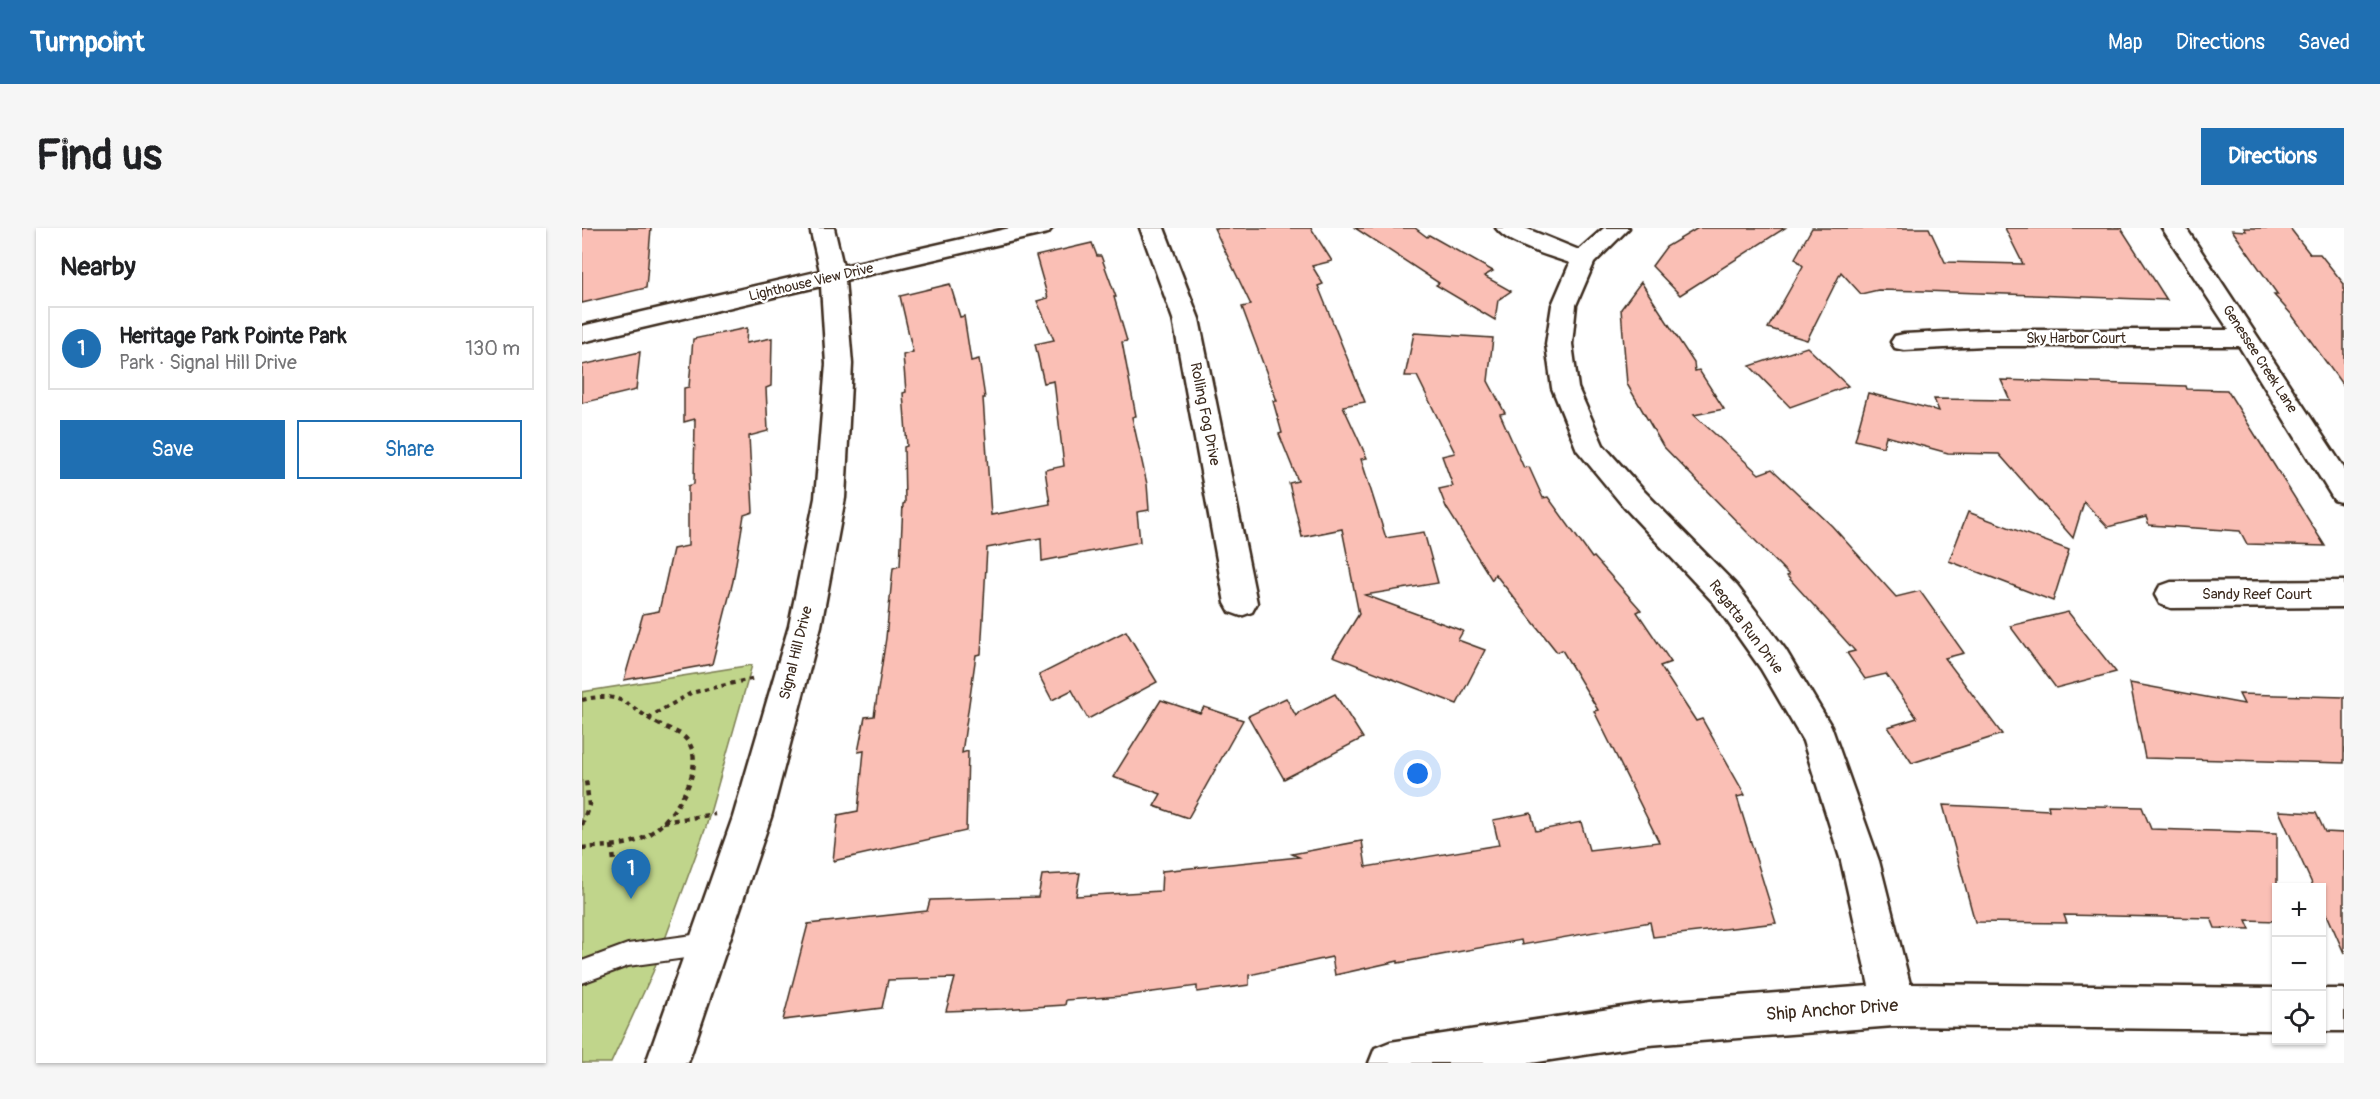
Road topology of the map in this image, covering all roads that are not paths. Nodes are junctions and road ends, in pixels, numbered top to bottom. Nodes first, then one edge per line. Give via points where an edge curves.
1 (822, 228) edge
2 (1040, 228) edge
3 (1152, 228) edge
4 (1508, 228) edge
5 (1617, 228) edge
6 (2174, 228) edge
7 (1583, 260) junction
8 (833, 277) junction
9 (582, 334) edge
10 (2247, 338) junction
11 (1904, 342) dead end
12 (2344, 492) edge
13 (2344, 594) edge
14 (2171, 595) dead end
15 (1241, 603) dead end
16 (707, 944) junction
17 (582, 972) edge
18 (1894, 1005) junction
19 (2272, 1009) edge
20 (2326, 1010) edge
21 (2344, 1010) edge
22 (667, 1063) edge
23 (1390, 1063) edge

1 - 8 street, Signal Hill Drive
2 - 8 street, Lighthouse View Drive
3 - 15 street, Rolling Fog Drive via 1186,319
4 - 7 street
5 - 7 street, Regatta Run Drive
6 - 10 street, Genessee Creek Lane
7 - 18 street, Regatta Run Drive via 1564,304 1559,344 1564,388 1591,450 1726,595 1773,659 1819,737 1860,861
8 - 9 street, Lighthouse View Drive
8 - 16 street, Signal Hill Drive via 839,364 830,498 805,626 754,807
10 - 11 street, Sky Harbor Court via 1985,338
10 - 12 street, Genessee Creek Lane
13 - 14 street, Sandy Reef Court
16 - 17 lane via 628,955
16 - 22 street, Signal Hill Drive
18 - 19 street, Ship Anchor Drive
18 - 23 street, Ship Anchor Drive via 1649,1024
20 - 21 street

